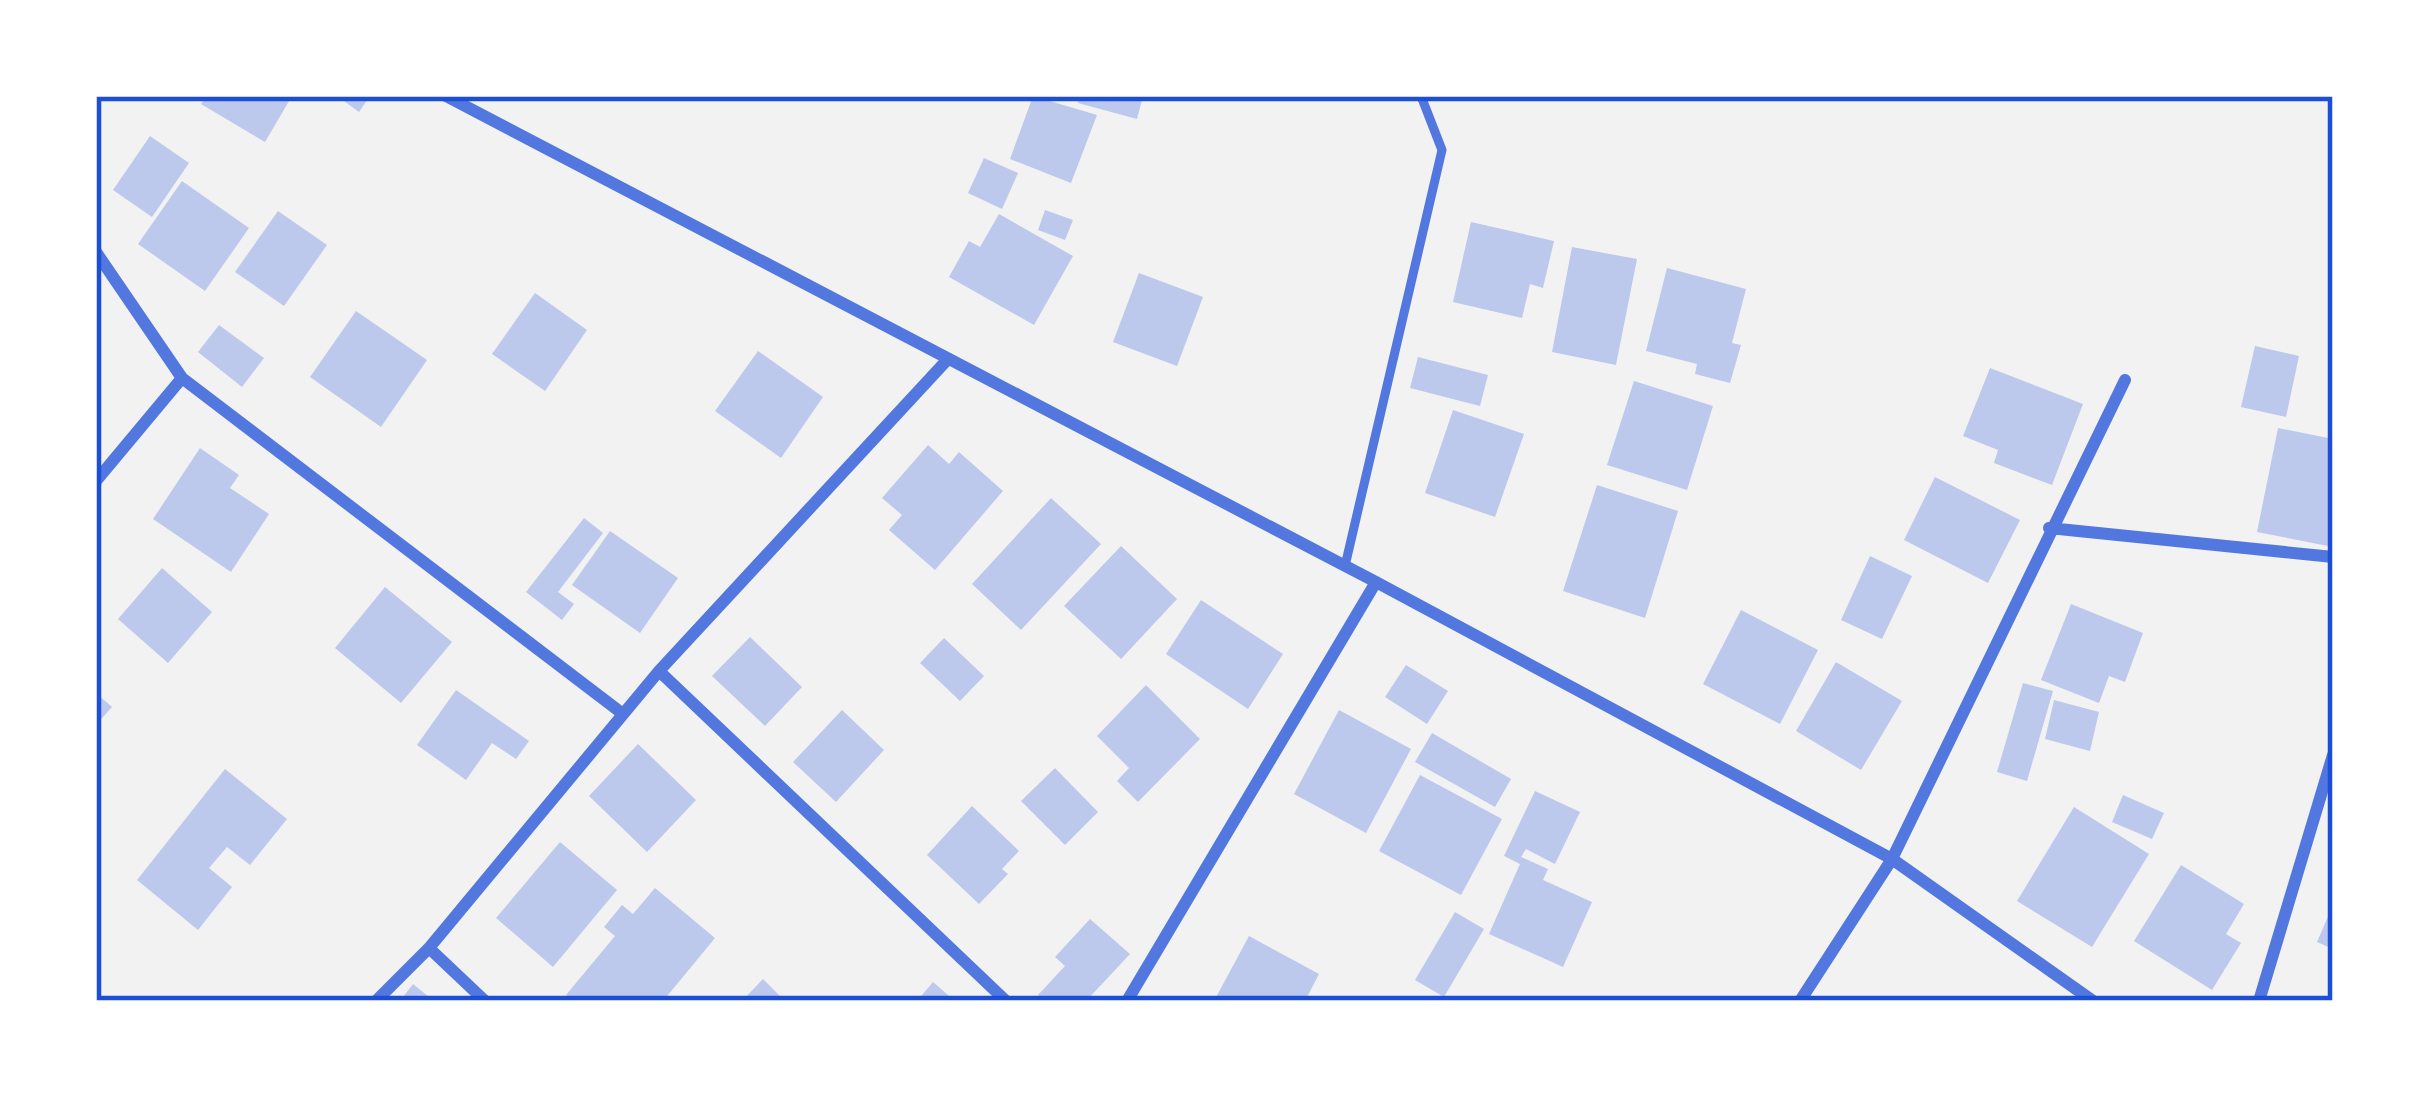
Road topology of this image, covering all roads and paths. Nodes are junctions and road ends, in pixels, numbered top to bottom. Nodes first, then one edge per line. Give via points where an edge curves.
1 (446, 96) edge
2 (1421, 96) edge
3 (96, 252) edge
4 (948, 359) junction
5 (182, 378) junction
6 (2125, 380) dead end
7 (96, 481) edge
8 (2049, 528) junction
9 (2333, 557) edge
10 (1345, 566) junction
11 (1376, 582) junction
12 (659, 670) junction
13 (623, 714) junction
14 (2333, 755) edge
15 (1892, 859) junction
16 (429, 948) junction
17 (376, 1001) edge
18 (485, 1001) edge
19 (1006, 1001) edge
20 (1127, 1001) edge
21 (1800, 1001) edge
22 (2092, 1001) edge
23 (2259, 1001) edge

1 - 4 street
2 - 10 lane via 1442,150
3 - 5 street
4 - 10 street
4 - 12 street
5 - 7 street
5 - 13 street
6 - 8 street
8 - 9 street
8 - 15 street
10 - 11 street
11 - 15 street
11 - 20 street
12 - 13 street
12 - 19 street
13 - 16 street
14 - 23 street
15 - 21 street
15 - 22 street
16 - 17 street
16 - 18 street

